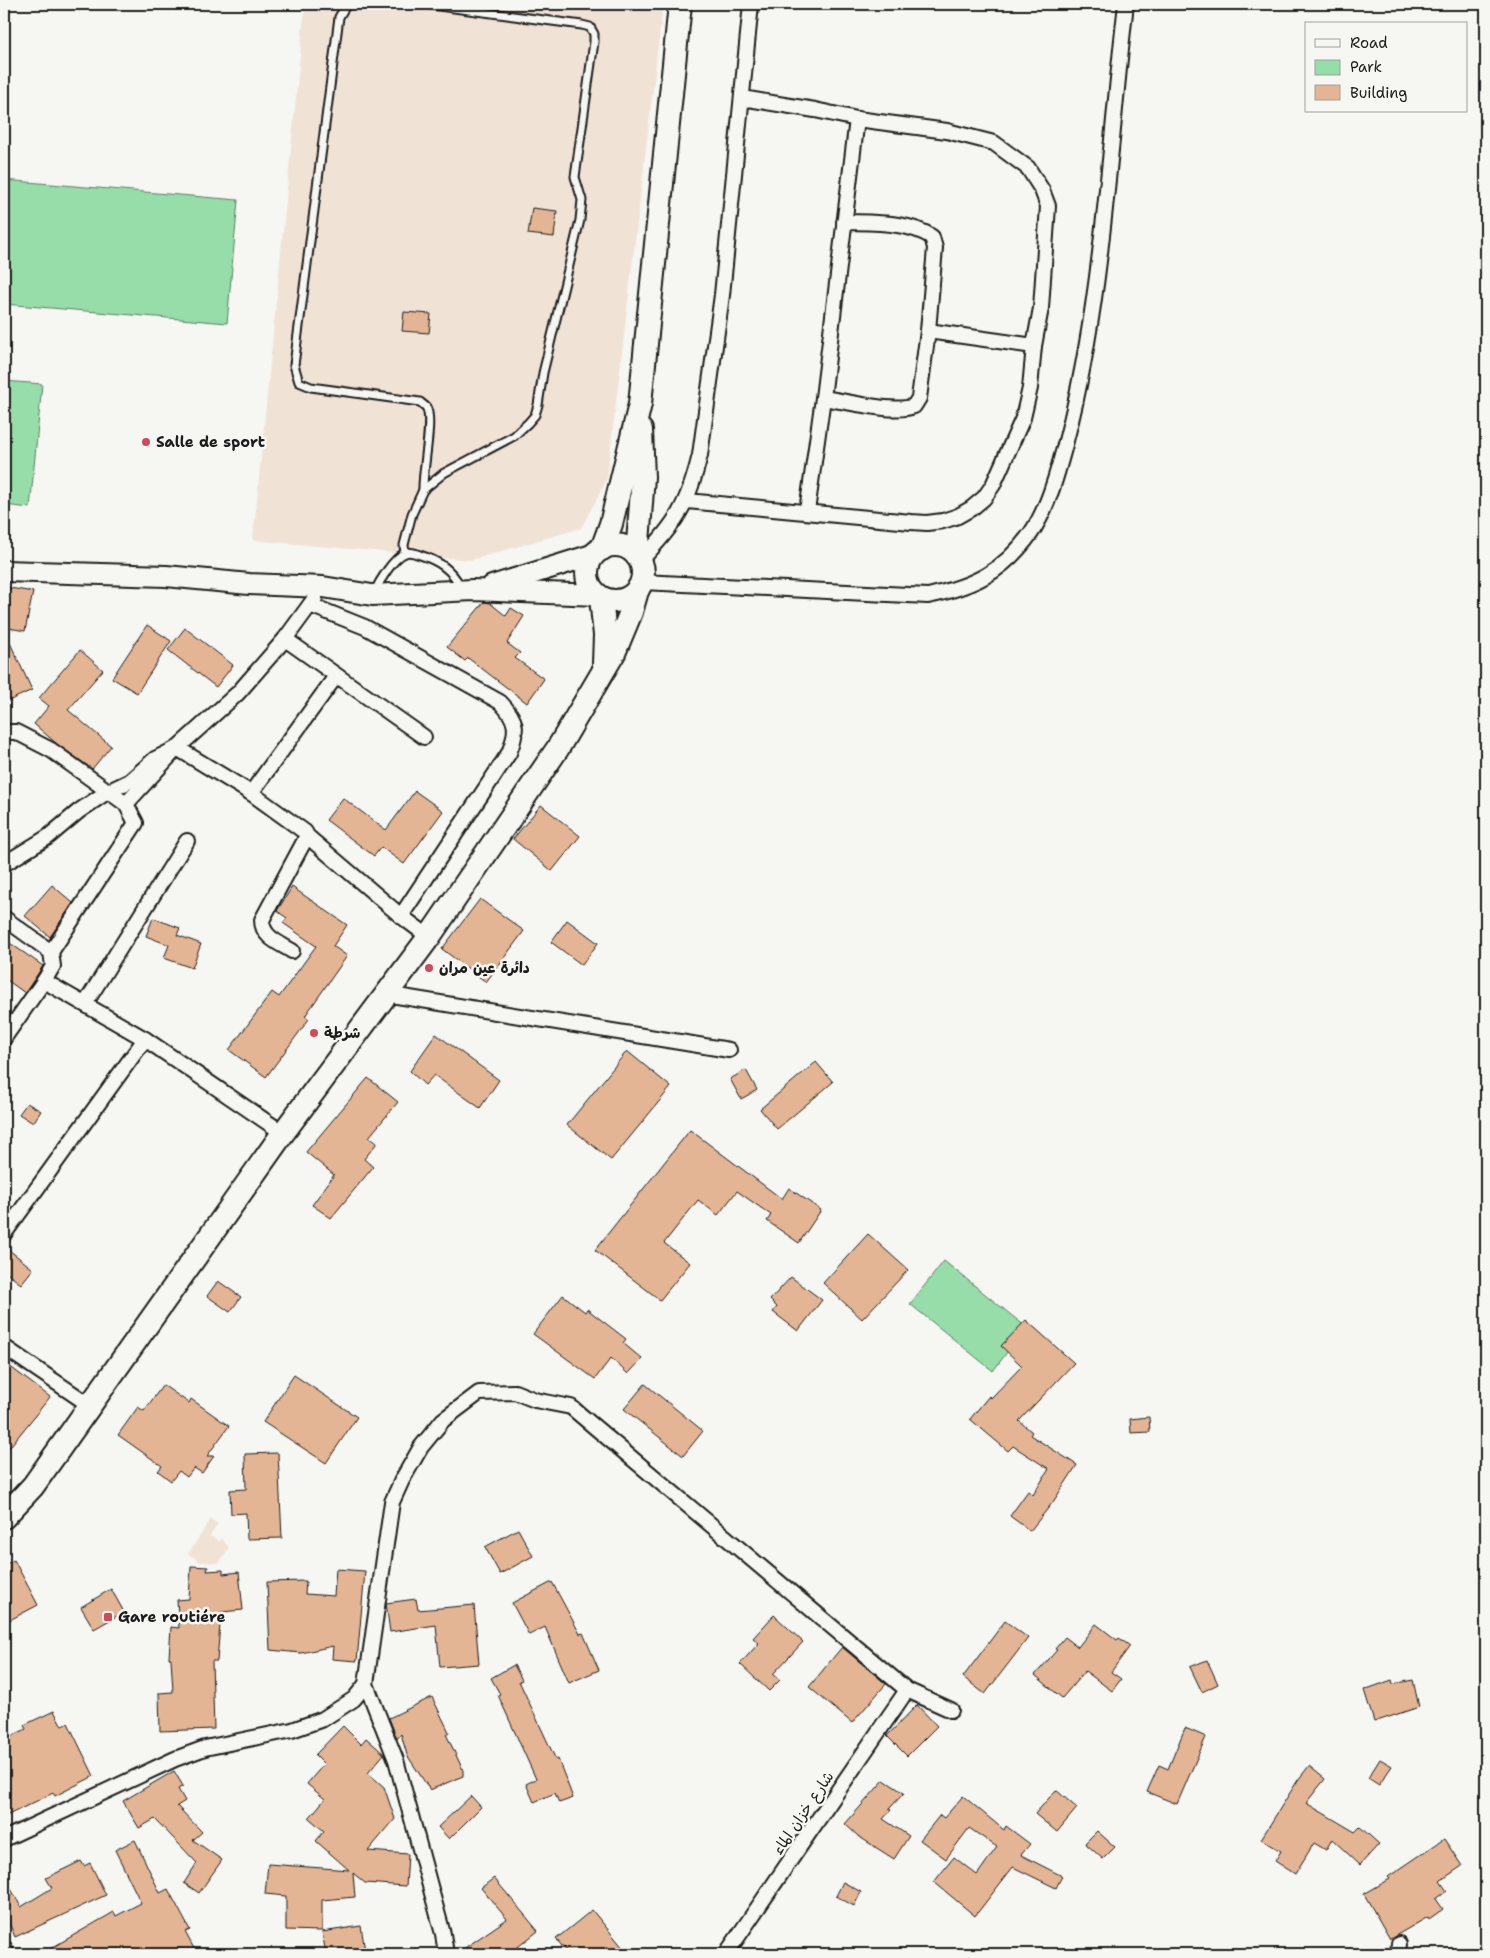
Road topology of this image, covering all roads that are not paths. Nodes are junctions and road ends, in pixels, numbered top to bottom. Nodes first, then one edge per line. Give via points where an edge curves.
1 (350, 4) edge
2 (423, 4) edge
3 (680, 4) edge
4 (751, 4) edge
5 (1126, 4) edge
6 (742, 98) junction
7 (857, 119) junction
8 (844, 222) junction
9 (928, 331) junction
10 (1034, 346) junction
11 (823, 398) junction
12 (640, 404) junction
13 (423, 490) junction
14 (687, 501) junction
15 (807, 511) junction
16 (599, 552) junction
17 (405, 553) junction
18 (4, 571) edge
19 (639, 572) junction
20 (323, 587) junction
21 (468, 591) junction
22 (372, 595) junction
23 (600, 597) junction
24 (310, 605) junction
25 (285, 639) junction
26 (604, 672) junction
27 (336, 676) junction
28 (4, 732) edge
29 (424, 737) dead end
30 (178, 748) junction
31 (107, 792) junction
32 (251, 793) junction
33 (126, 804) junction
34 (307, 836) junction
35 (187, 841) dead end
36 (4, 864) edge
37 (401, 916) junction
38 (4, 918) edge
39 (429, 937) junction
40 (292, 951) dead end
41 (51, 952) junction
42 (44, 981) junction
43 (385, 994) junction
44 (85, 1004) junction
45 (4, 1038) edge
46 (145, 1039) junction
47 (730, 1050) dead end
48 (283, 1134) junction
49 (4, 1234) edge
50 (4, 1347) edge
51 (91, 1406) junction
52 (4, 1517) edge
53 (366, 1684) junction
54 (907, 1690) junction
55 (951, 1710) dead end
56 (4, 1839) edge
57 (4, 1948) edge
58 (7, 1954) edge
59 (446, 1954) edge
60 (726, 1954) edge

1 - 13 lane via 339,16 294,365 299,382 311,387 420,402 429,416
2 - 13 lane via 582,25 590,28 594,42 575,177 582,200 580,220 535,415 514,436 444,474
3 - 12 main road
4 - 6 street
5 - 19 street via 1098,264 1077,397 1046,502 1032,531 1012,556 988,576 959,589 928,596
6 - 7 street
6 - 14 street via 722,295 700,455
7 - 8 street
7 - 10 street via 947,131 994,143 1028,168 1048,206 1041,308
8 - 9 street via 890,224 932,236 935,248
8 - 11 street
9 - 10 street
9 - 11 street via 919,398 914,406 907,410
10 - 15 street via 1024,418 993,485 972,508 943,521 927,523
11 - 15 street
12 - 16 main road via 611,524
12 - 19 main road
13 - 17 lane via 412,514
14 - 15 street
14 - 19 street
16 - 19 main road via 617,546 631,550
16 - 21 main road via 535,574
16 - 23 main road via 588,568 588,576
17 - 21 lane via 442,563
17 - 22 lane via 381,578
18 - 20 main road via 166,576
19 - 23 main road via 629,597 619,601
19 - 26 main road via 623,633
20 - 22 main road
20 - 24 street
21 - 22 main road
21 - 23 main road
23 - 26 main road via 605,635
24 - 25 street
24 - 37 street via 365,627 500,702 510,712 515,726 515,738 509,752
25 - 27 street
25 - 30 street via 238,693
26 - 39 main road via 558,748
27 - 29 street
27 - 32 street
28 - 31 street via 16,732 51,750
30 - 31 street via 155,760 130,781
30 - 32 street
30 - 33 street
31 - 33 street
31 - 36 street via 48,837
32 - 34 street
33 - 41 street via 136,823
34 - 37 street
34 - 40 street via 262,920 267,936
35 - 44 street
37 - 39 street
38 - 41 street
39 - 43 main road
41 - 42 street via 53,966
42 - 44 street
42 - 45 street
43 - 47 street
43 - 48 main road
44 - 46 street
46 - 48 street
46 - 49 street
48 - 51 main road
50 - 51 street
51 - 52 main road via 33,1486
53 - 54 street via 391,1511 402,1480 421,1447 444,1420 479,1393 515,1392 536,1400 571,1406
53 - 56 street via 354,1700 323,1719 292,1730 205,1748
53 - 59 street via 396,1760
54 - 55 street
54 - 60 street, شارع خزان الماء
57 - 58 street

